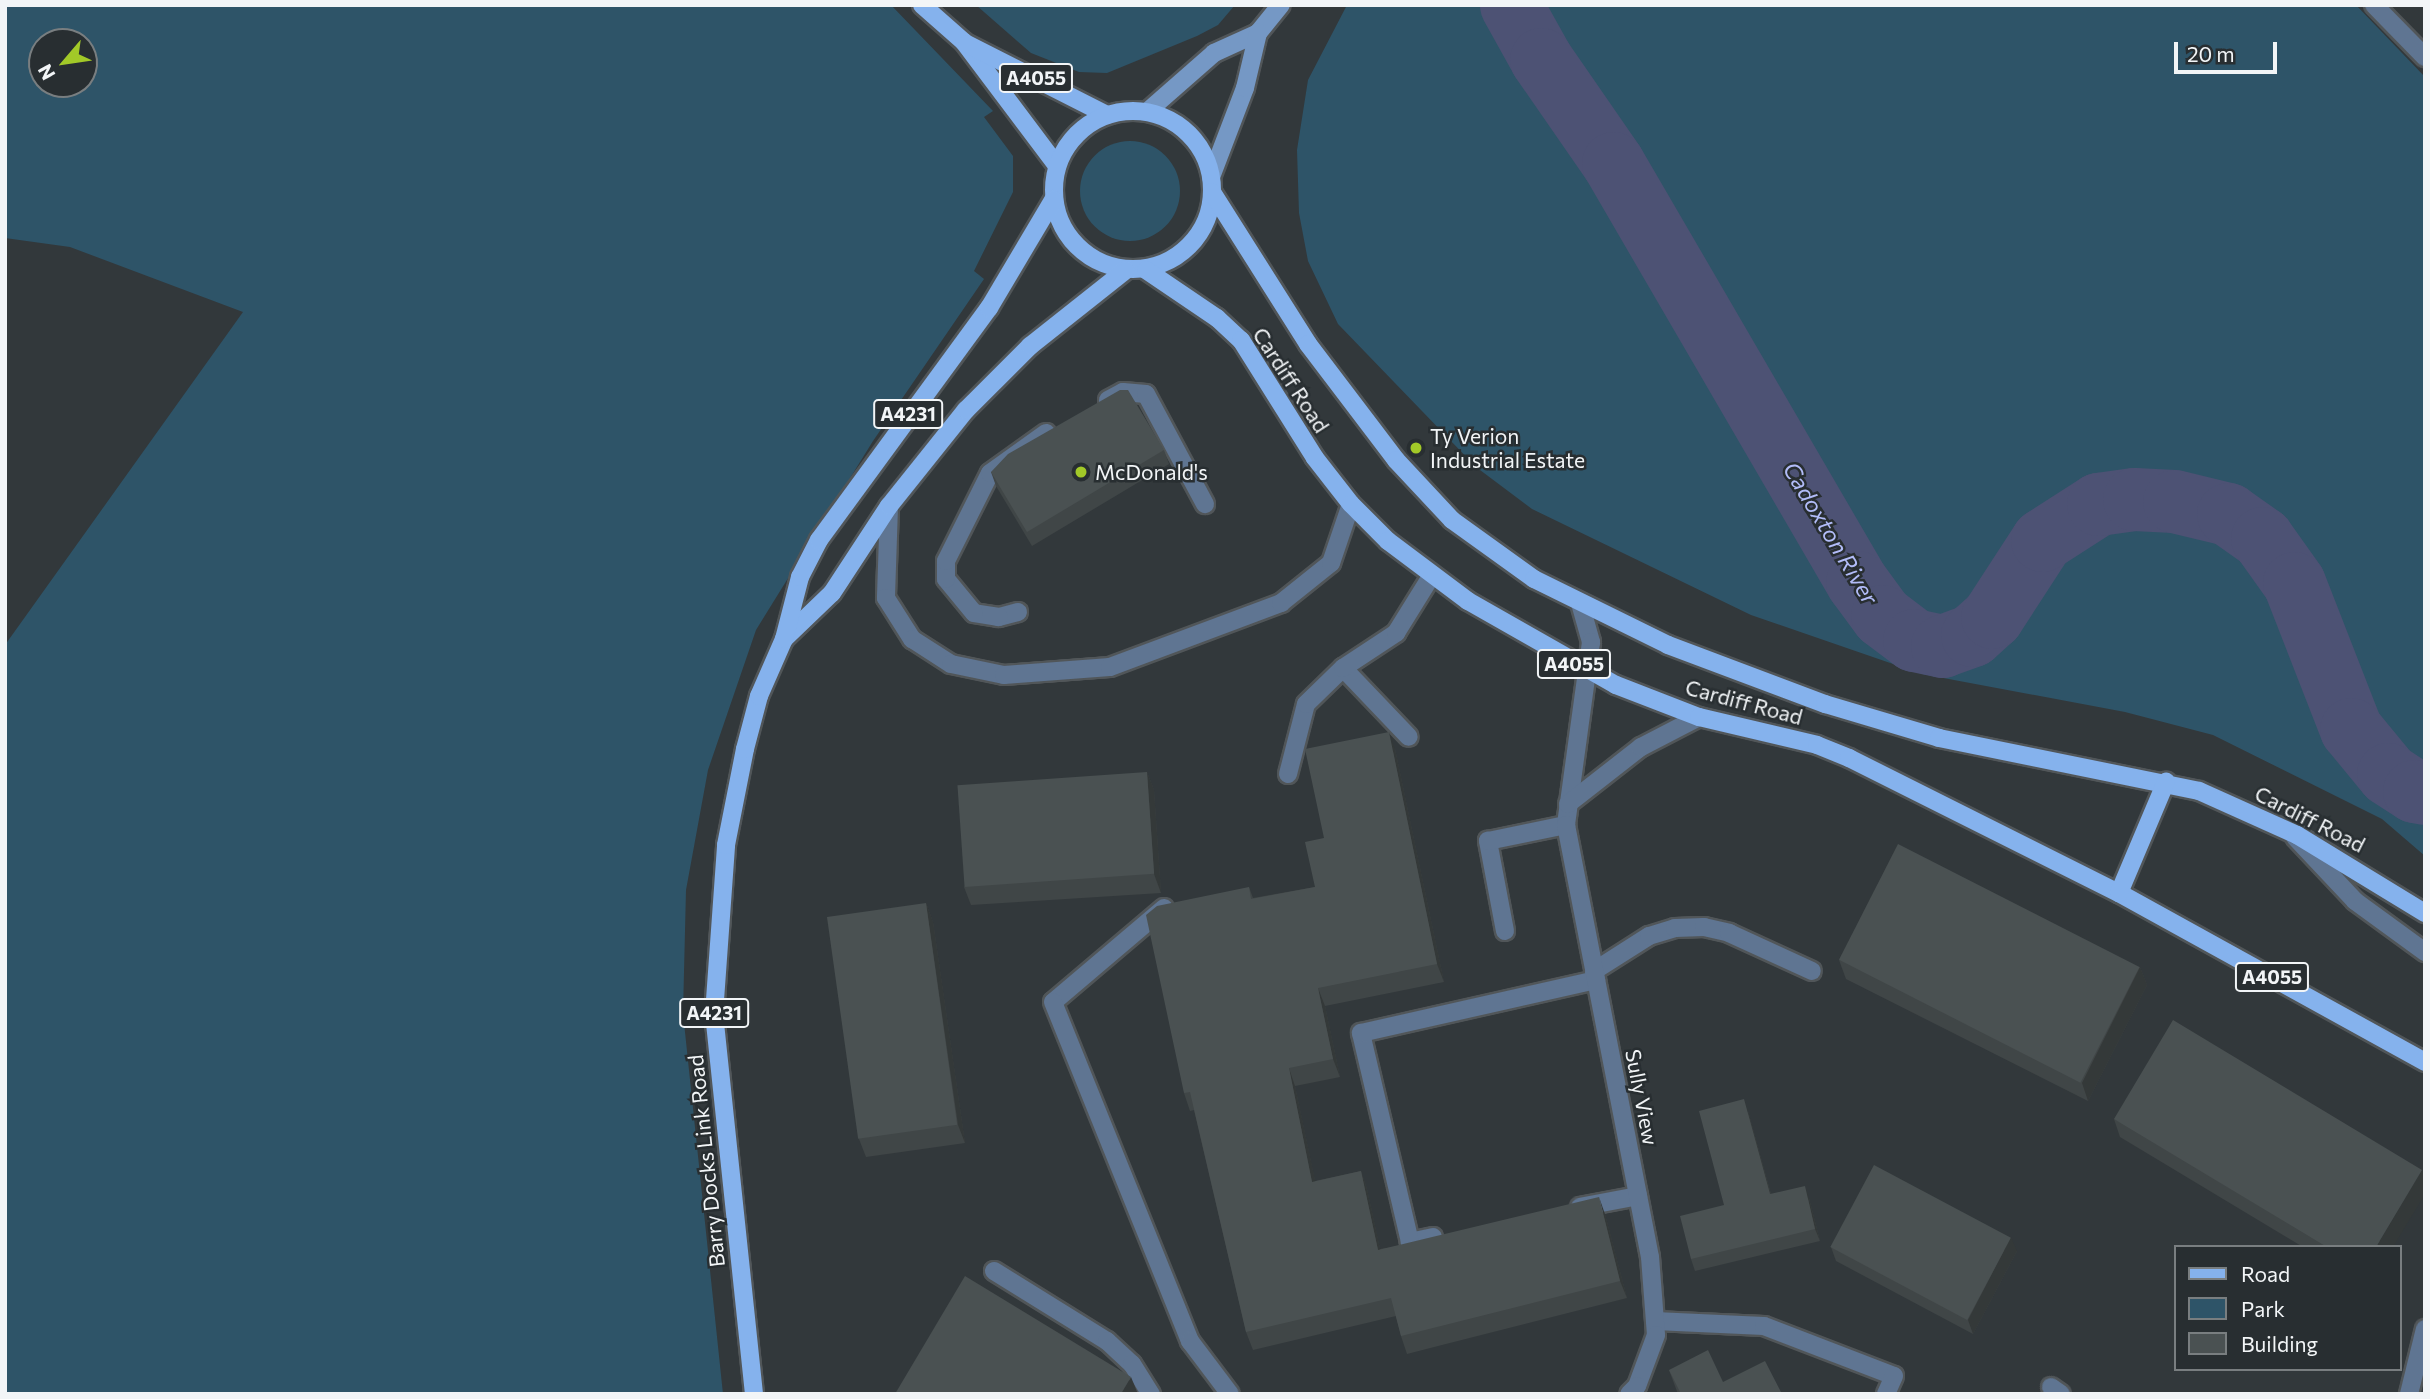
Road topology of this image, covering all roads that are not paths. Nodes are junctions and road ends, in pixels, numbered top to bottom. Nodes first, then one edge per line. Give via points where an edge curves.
1 (922, 5) edge
2 (1281, 5) edge
3 (2374, 5) edge
4 (1258, 33) junction
5 (964, 42) junction
6 (2425, 57) edge
7 (1148, 111) junction
8 (1107, 115) junction
9 (1057, 166) junction
10 (1212, 185) junction
11 (1053, 200) junction
12 (1126, 270) junction
13 (1146, 270) junction
14 (1089, 410) edge
15 (1067, 422) edge
16 (1205, 504) dead end
17 (1351, 504) junction
18 (889, 506) junction
19 (1432, 575) junction
20 (1580, 603) junction
21 (1018, 612) dead end
22 (784, 639) junction
23 (1343, 668) junction
24 (1587, 671) junction
25 (1699, 717) junction
26 (1409, 737) dead end
27 (1288, 774) dead end
28 (2166, 782) junction
29 (1568, 804) junction
30 (1566, 825) junction
31 (2291, 832) junction
32 (2119, 893) junction
33 (1167, 906) edge
34 (2425, 914) edge
35 (1505, 931) dead end
36 (2425, 952) edge
37 (1812, 971) dead end
38 (1595, 975) junction
39 (2425, 1062) edge
40 (1638, 1196) junction
41 (1556, 1211) edge
42 (1450, 1234) edge
43 (994, 1271) dead end
44 (1655, 1321) junction
45 (2425, 1329) edge
46 (754, 1394) edge
47 (1151, 1394) edge
48 (1230, 1394) edge
49 (1629, 1394) edge
50 (1886, 1394) edge
51 (2409, 1394) edge

1 - 5 main road, A4055
2 - 4 main road
3 - 6 street
4 - 7 main road via 1214,53
4 - 10 main road
5 - 8 main road, A4055
5 - 9 main road, A4055
7 - 8 main road
7 - 10 main road via 1188,133 1199,146
8 - 9 main road via 1075,136
9 - 11 main road
10 - 13 main road via 1210,210 1194,241 1164,264
10 - 20 main road, Cardiff Road / A4055 via 1308,344 1396,460 1452,520 1534,579
11 - 12 main road via 1069,239 1086,256
11 - 22 main road, Barry Docks Link Road / A4231 via 989,308 819,540 800,577
12 - 13 main road
12 - 18 main road, Barry Docks Link Road / A4231 via 1030,346 975,401
13 - 17 main road, Cardiff Road / A4055 via 1241,340 1315,458
14 - 16 street via 1123,392 1146,394
15 - 21 street via 1022,446 990,473 946,561 946,579 974,613 999,617
17 - 18 street via 1331,564 1281,603 1110,667 1004,675 951,664 912,639 886,598
17 - 19 main road, Cardiff Road / A4055
18 - 22 main road, Barry Docks Link Road / A4231 via 832,593
19 - 23 street via 1395,633
19 - 24 main road, Cardiff Road / A4055
20 - 24 street, Sully View via 1591,642
20 - 28 main road, Cardiff Road / A4055 via 1692,655 1825,704 1939,738
22 - 46 main road, Barry Docks Link Road / A4231 via 759,696 745,749 726,845 716,969 720,1097
23 - 26 street
23 - 27 street via 1306,704
24 - 25 main road, Cardiff Road / A4055
24 - 29 street, Sully View
25 - 29 street via 1641,747
25 - 32 main road, Cardiff Road / A4055 via 1817,745 1849,758
28 - 31 main road, Cardiff Road / A4055 via 2231,803
28 - 32 main road
29 - 30 street, Sully View
30 - 35 street via 1488,841
30 - 38 street, Sully View
31 - 34 main road, Cardiff Road / A4055
31 - 36 street via 2356,901
32 - 39 main road, Cardiff Road / A4055
33 - 48 street via 1053,1002 1190,1342
37 - 38 street via 1730,933 1704,927 1675,928 1649,936
38 - 40 street, Sully View
38 - 42 street via 1361,1033 1410,1242
40 - 41 street
40 - 44 street, Sully View via 1650,1257
43 - 47 street via 1107,1341 1132,1364
44 - 49 street, Sully View via 1656,1335 1637,1386
44 - 50 street via 1764,1325 1894,1376
45 - 51 street

